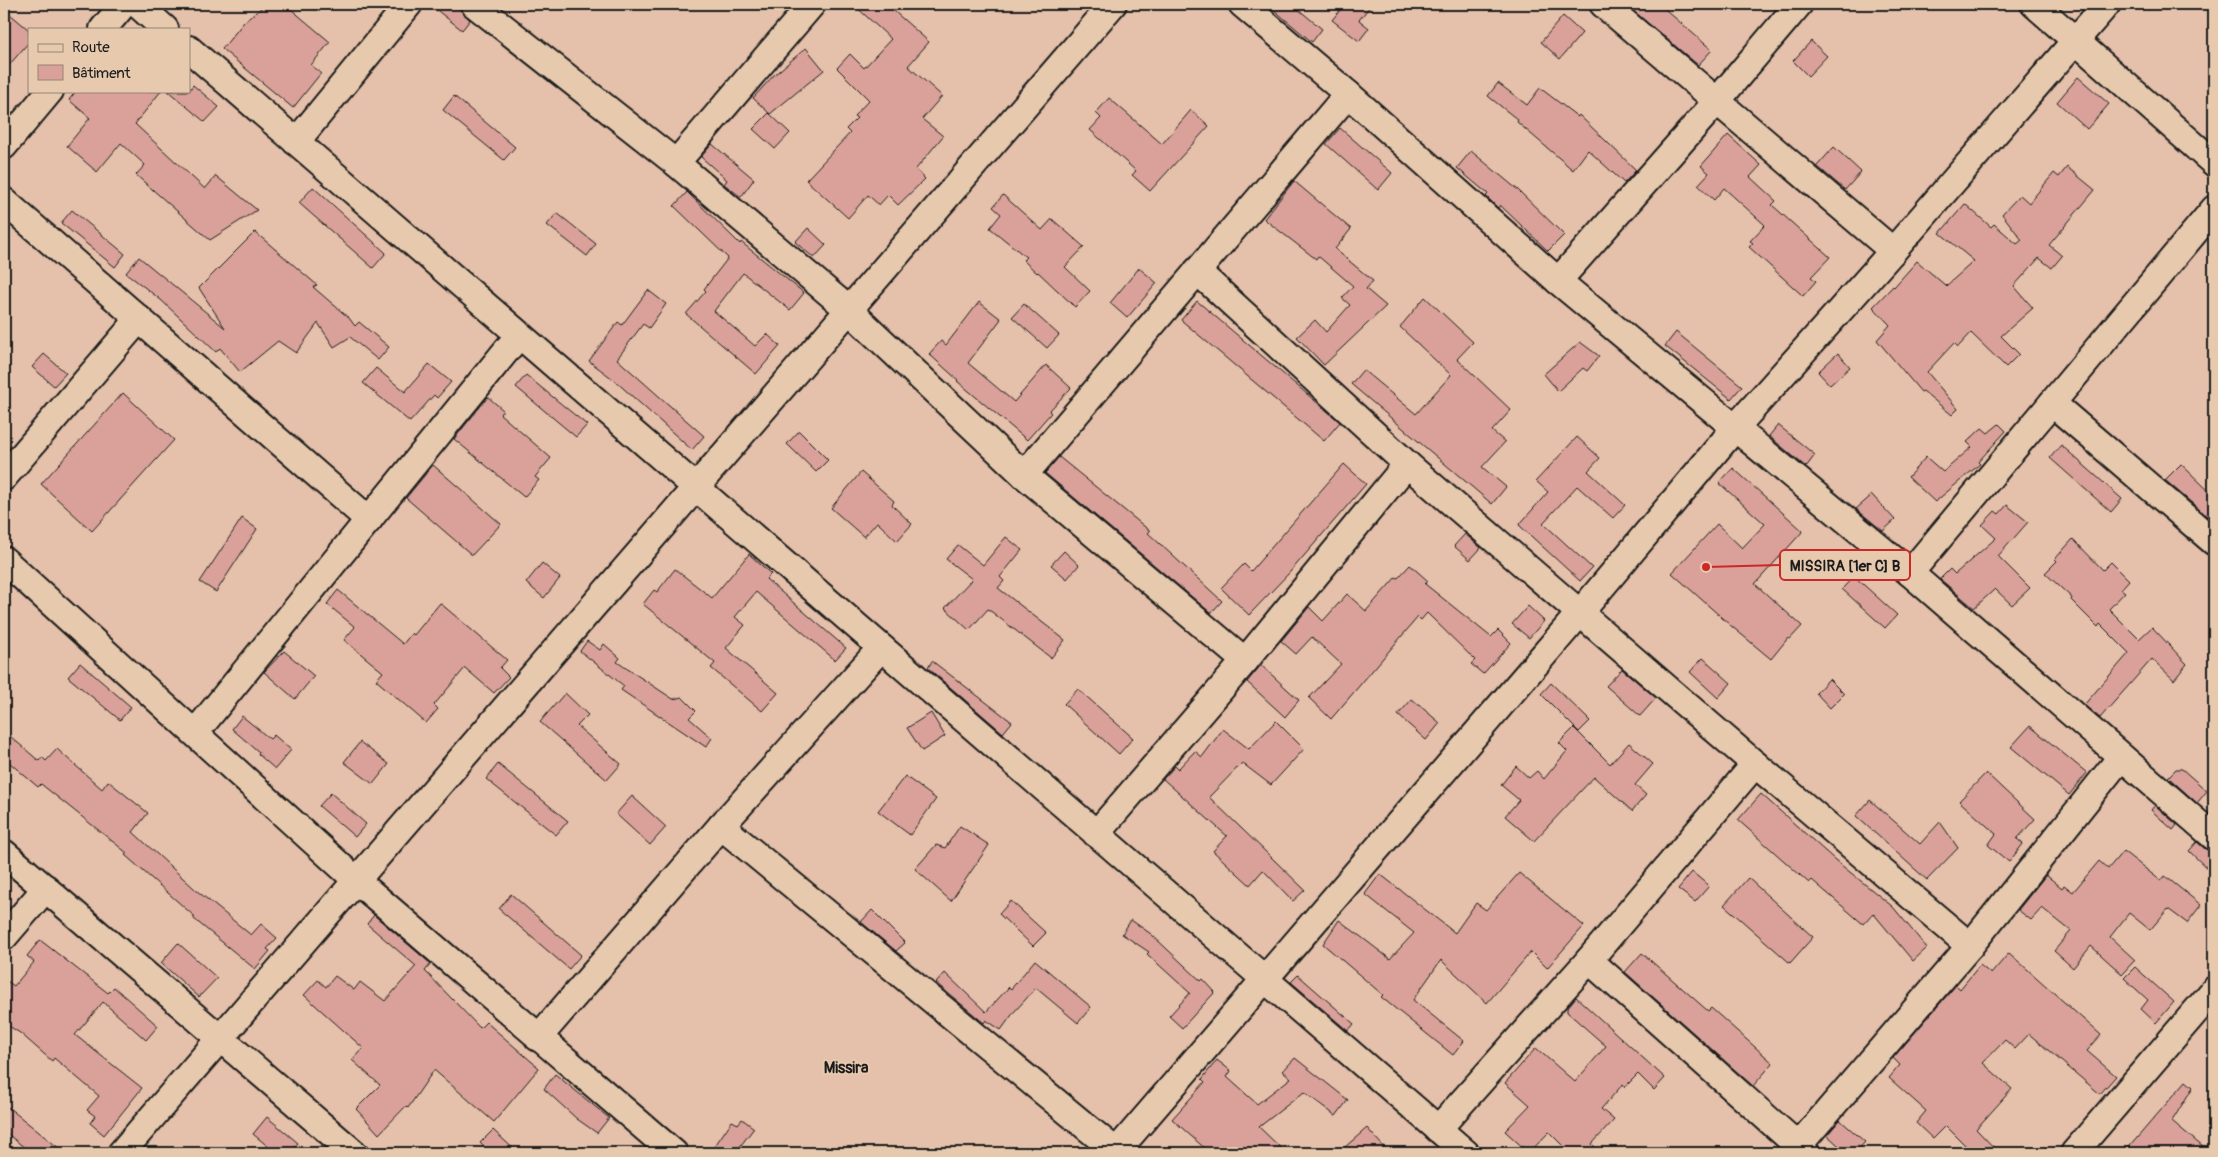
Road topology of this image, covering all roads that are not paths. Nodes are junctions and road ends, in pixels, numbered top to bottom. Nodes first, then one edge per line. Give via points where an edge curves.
1 (124, 4) edge
2 (137, 4) edge
3 (409, 4) edge
4 (474, 4) edge
5 (812, 4) edge
6 (1113, 4) edge
7 (1242, 4) edge
8 (1603, 4) edge
9 (1799, 4) edge
10 (2034, 4) edge
11 (2107, 4) edge
12 (104, 28) edge
13 (165, 28) edge
14 (2077, 40) junction
15 (190, 50) edge
16 (49, 92) edge
17 (1348, 94) junction
18 (1718, 101) junction
19 (296, 142) junction
20 (4, 146) edge
21 (676, 163) junction
22 (2214, 163) edge
23 (4, 201) edge
24 (2214, 209) edge
25 (1893, 251) junction
26 (1197, 271) junction
27 (1558, 281) junction
28 (848, 309) junction
29 (138, 319) junction
30 (519, 335) junction
31 (2052, 403) junction
32 (1735, 428) junction
33 (1407, 464) junction
34 (1024, 475) junction
35 (4, 477) edge
36 (695, 487) junction
37 (369, 520) junction
38 (2214, 542) edge
39 (4, 560) edge
40 (1910, 573) junction
41 (1579, 614) junction
42 (880, 648) junction
43 (1245, 661) junction
44 (195, 734) junction
45 (2121, 757) junction
46 (1755, 764) junction
47 (721, 826) junction
48 (1096, 834) junction
49 (2214, 837) edge
50 (4, 853) edge
51 (356, 880) junction
52 (46, 888) junction
53 (4, 937) edge
54 (1970, 946) junction
55 (1589, 960) junction
56 (1265, 980) junction
57 (2214, 990) edge
58 (221, 1038) junction
59 (538, 1038) junction
60 (1438, 1129) junction
61 (1802, 1150) edge
62 (121, 1153) edge
63 (354, 1153) edge
64 (674, 1153) edge
65 (1116, 1153) edge
66 (1466, 1153) edge
67 (2074, 1153) edge

1 - 12 street
2 - 13 street
3 - 19 street
4 - 21 street
5 - 21 street
6 - 28 street
7 - 17 street
8 - 18 street
9 - 18 street
10 - 14 street
11 - 14 street
14 - 22 street
14 - 25 street
15 - 19 street
16 - 20 street
17 - 26 street
17 - 27 street
18 - 25 street
18 - 27 street
19 - 30 street
21 - 28 street
23 - 29 street
24 - 31 street
25 - 32 street
26 - 33 street
26 - 34 street
27 - 32 street
28 - 34 street
28 - 36 street
29 - 35 street
29 - 37 street
30 - 36 street
30 - 37 street
31 - 38 street
31 - 40 street
32 - 40 street
32 - 41 street
33 - 41 street
33 - 43 street
34 - 43 street
36 - 42 street
36 - 51 street
37 - 44 street
39 - 44 street
40 - 45 street
41 - 46 street
41 - 56 street
42 - 47 street
42 - 48 street
43 - 48 street
44 - 51 street
45 - 49 street
45 - 54 street
46 - 54 street
46 - 55 street
47 - 59 street
47 - 65 street
48 - 56 street
50 - 52 street
51 - 58 street
51 - 59 street
52 - 53 street
52 - 58 street
54 - 61 street
55 - 60 street
55 - 61 street
56 - 60 street
56 - 65 street
57 - 67 street
58 - 62 street
58 - 63 street
59 - 64 street
60 - 66 street

